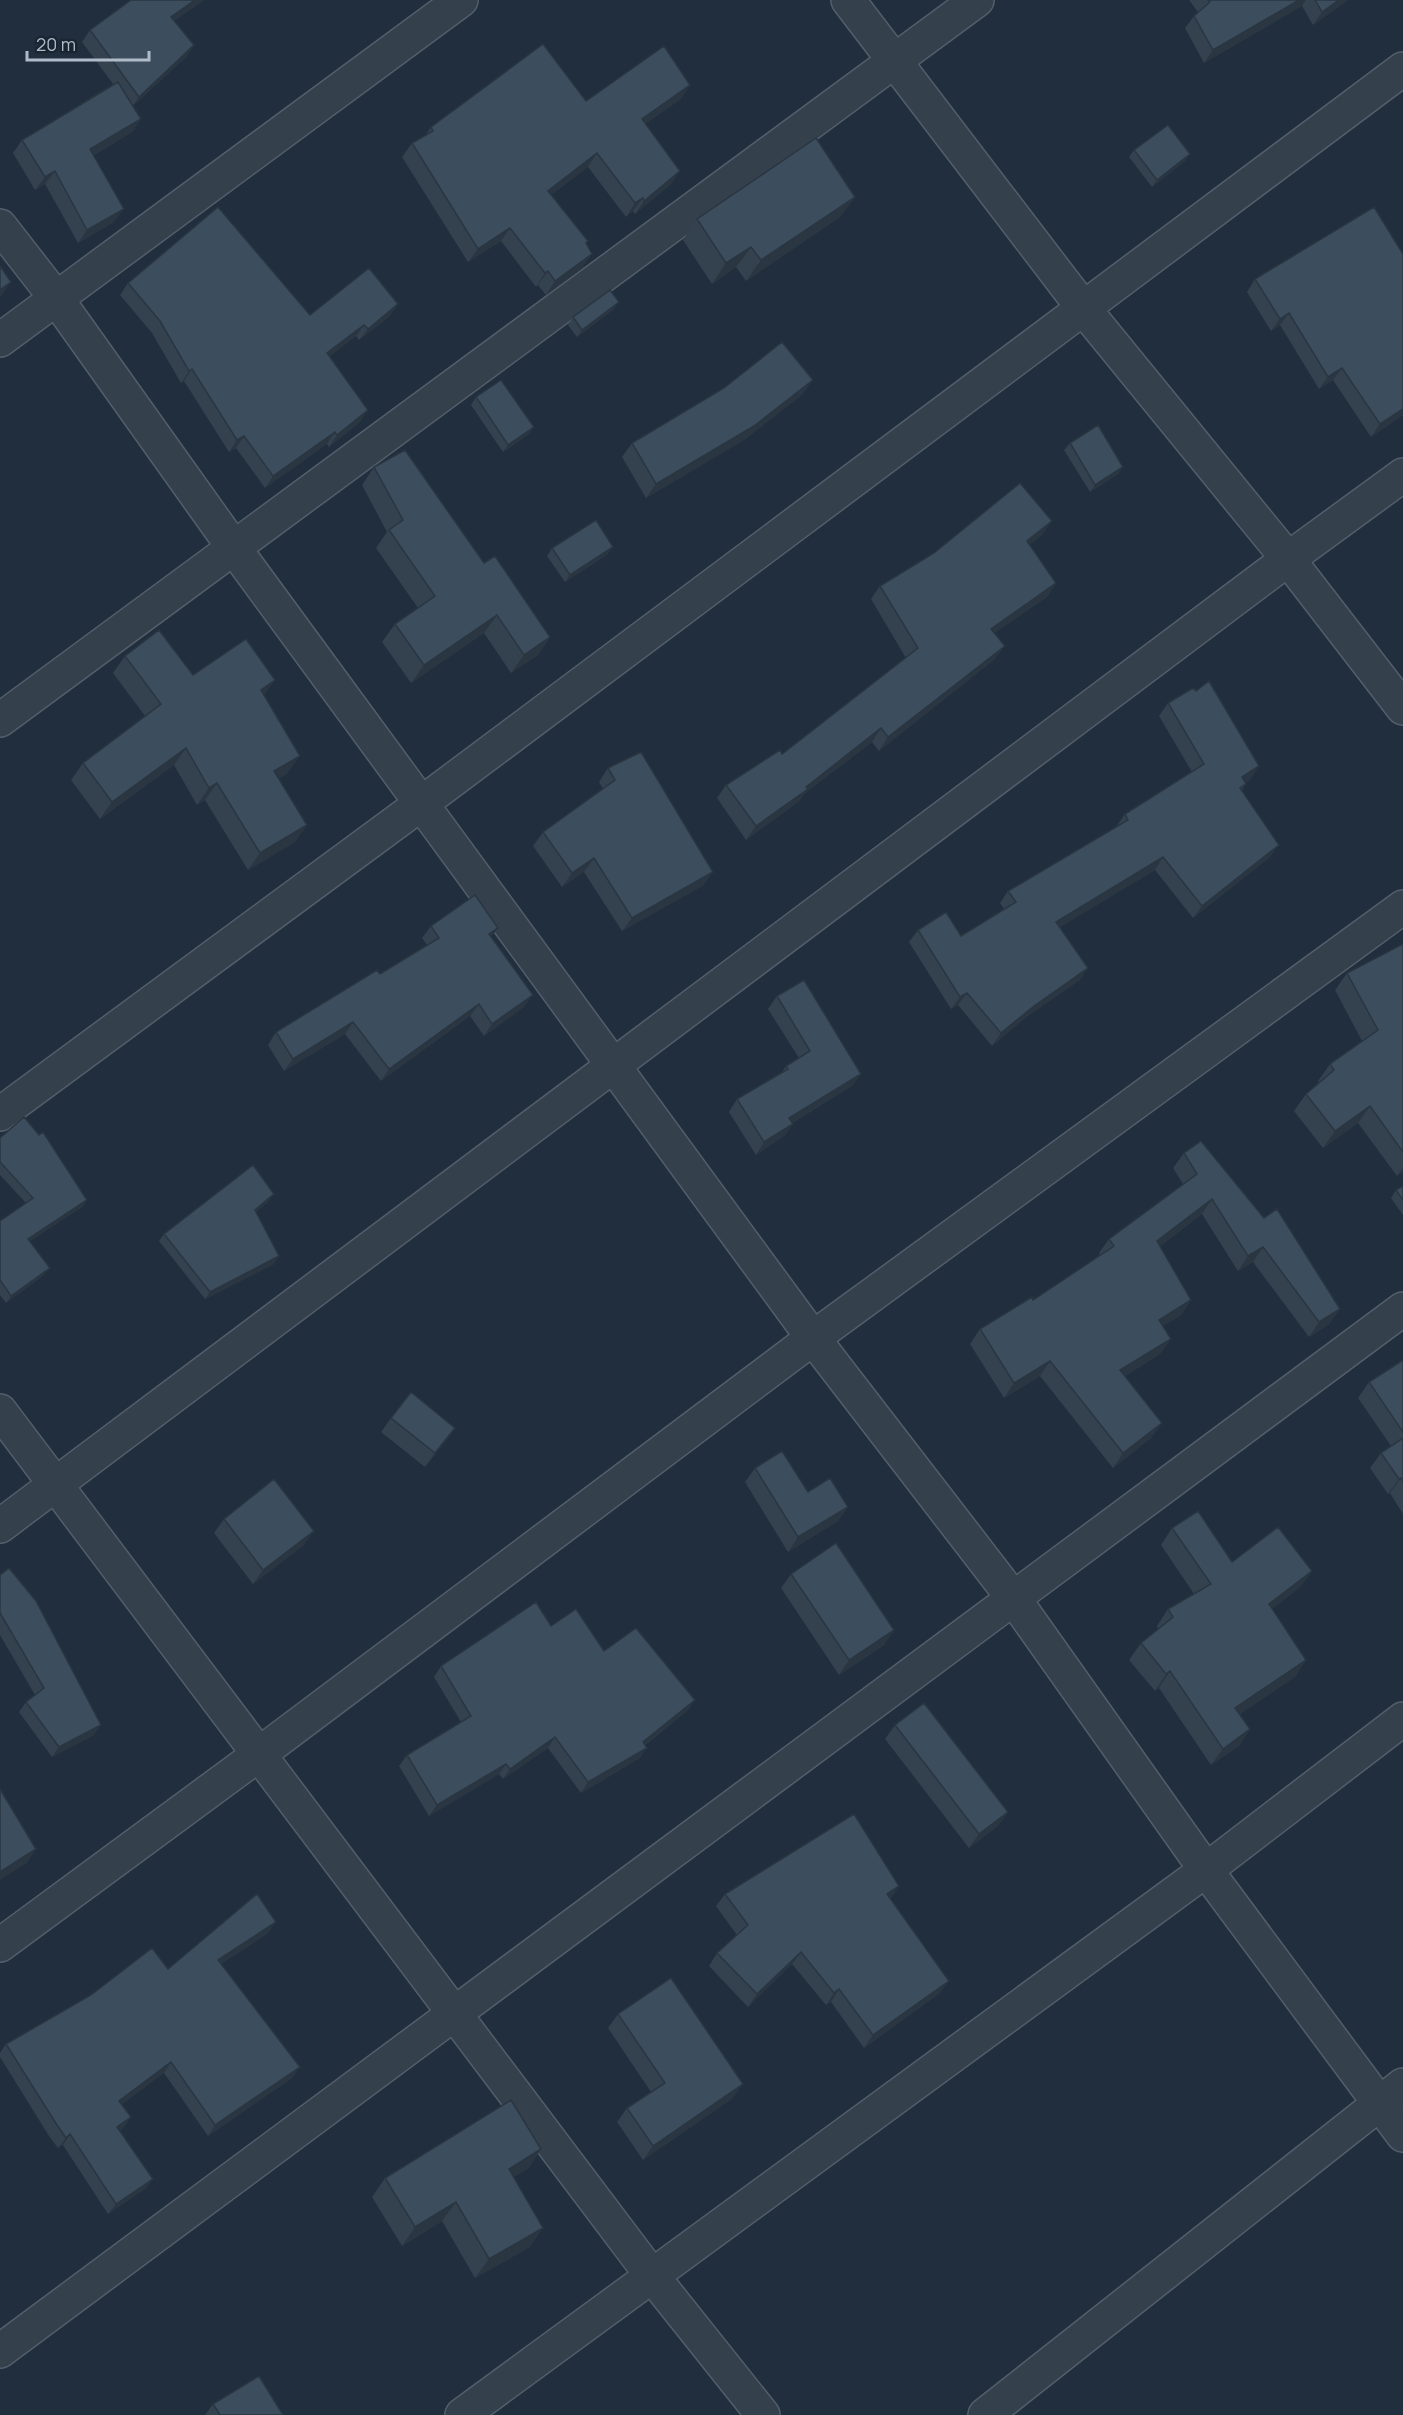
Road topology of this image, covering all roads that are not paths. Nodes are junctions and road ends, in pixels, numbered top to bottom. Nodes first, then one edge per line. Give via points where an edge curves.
1 (461, 0) edge
2 (848, 0) edge
3 (977, 0) edge
4 (895, 62) junction
5 (1403, 69) edge
6 (0, 226) edge
7 (56, 298) junction
8 (1083, 309) junction
9 (0, 340) edge
10 (1403, 475) edge
11 (234, 548) junction
12 (1288, 559) junction
13 (1403, 708) edge
14 (0, 720) edge
15 (422, 803) junction
16 (1403, 907) edge
17 (614, 1066) junction
18 (0, 1114) edge
19 (1403, 1309) edge
20 (813, 1338) junction
21 (0, 1412) edge
22 (55, 1485) junction
23 (0, 1526) edge
24 (1014, 1599) junction
25 (1403, 1719) edge
26 (258, 1755) junction
27 (1206, 1870) junction
28 (0, 1945) edge
29 (455, 2013) junction
30 (1391, 2094) edge
31 (1403, 2135) edge
32 (653, 2277) junction
33 (0, 2351) edge
34 (462, 2415) edge
35 (763, 2415) edge
36 (985, 2415) edge

1 - 7 street
2 - 4 street
3 - 4 street
4 - 8 street
4 - 11 street
5 - 8 street
6 - 7 street
7 - 9 street
7 - 11 street
8 - 12 street
8 - 15 street
10 - 12 street
11 - 14 street
11 - 15 street
12 - 13 street
12 - 17 street
15 - 17 street
15 - 18 street
16 - 20 street
17 - 20 street
17 - 22 street
19 - 24 street
20 - 24 street
20 - 26 street
21 - 22 street
22 - 23 street
22 - 26 street
24 - 27 street
24 - 29 street
25 - 27 street
26 - 28 street
26 - 29 street
27 - 30 street
27 - 32 street
29 - 32 street
29 - 33 street
30 - 31 street
30 - 36 street
32 - 34 street
32 - 35 street

